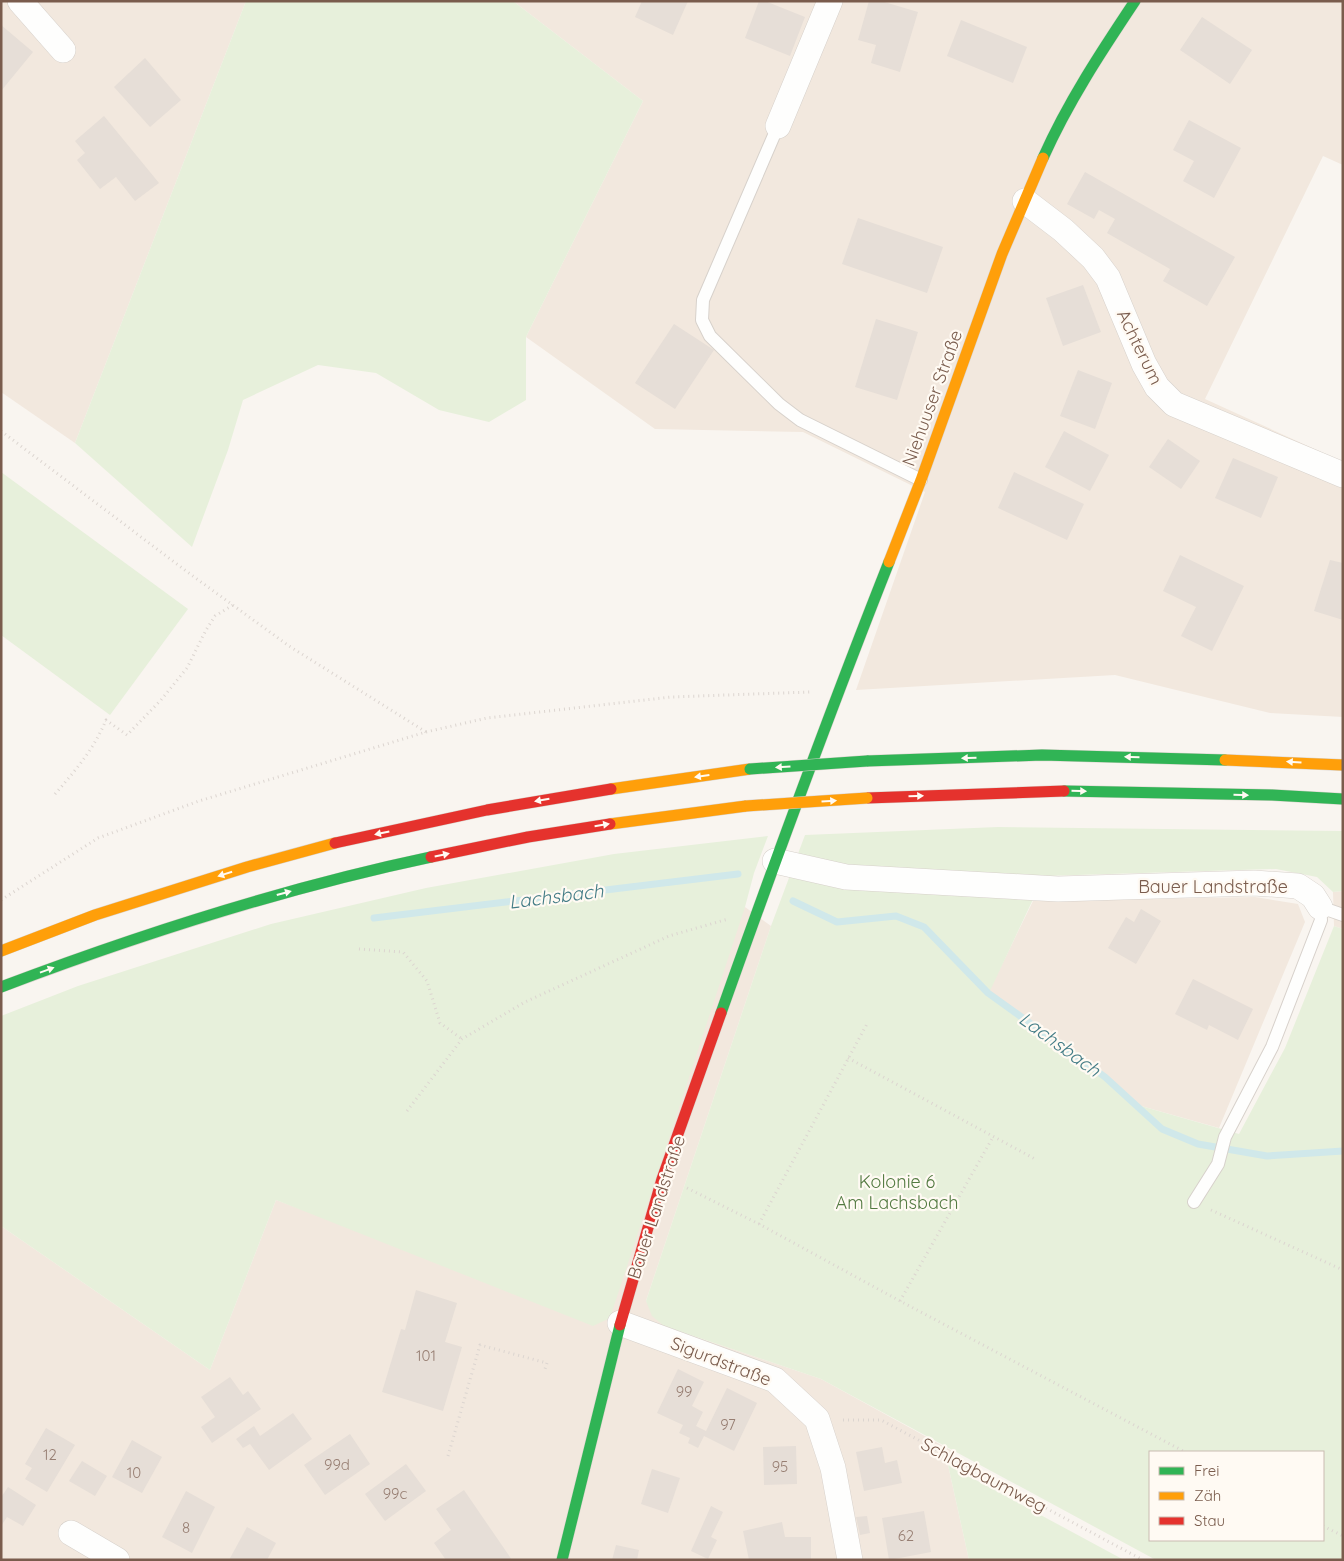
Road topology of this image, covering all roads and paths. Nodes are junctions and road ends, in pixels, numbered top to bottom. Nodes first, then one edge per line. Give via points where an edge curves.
1 (20, 1) edge
2 (830, 1) edge
3 (1135, 1) edge
4 (62, 50) dead end
5 (778, 126) joint
6 (1024, 202) junction
7 (1, 431) edge
8 (1343, 475) edge
9 (921, 480) junction
10 (233, 605) junction
11 (838, 692) junction
12 (426, 732) junction
13 (1343, 765) edge
14 (55, 794) dead end
15 (1343, 800) edge
16 (790, 821) joint
17 (775, 861) junction
18 (1, 900) edge
19 (758, 910) junction
20 (1331, 911) edge
21 (359, 950) dead end
22 (1, 951) edge
23 (1, 987) edge
24 (868, 1022) dead end
25 (462, 1039) junction
26 (848, 1058) junction
27 (408, 1111) dead end
28 (993, 1137) junction
29 (1034, 1160) dead end
30 (662, 1180) junction
31 (1194, 1202) joint
32 (759, 1224) junction
33 (1343, 1270) edge
34 (900, 1301) junction
35 (620, 1323) junction
36 (545, 1369) dead end
37 (817, 1419) junction
38 (1183, 1451) edge
39 (448, 1456) dead end
40 (1324, 1526) edge
41 (71, 1533) dead end
42 (1343, 1536) edge
43 (118, 1560) edge
44 (562, 1560) edge
45 (850, 1560) edge
46 (1143, 1560) edge

1 - 4 street
2 - 5 street
3 - 6 main road, Niehuuser Straße via 1090,68 1059,123
5 - 9 lane via 703,300 702,320 710,336 779,404 800,420
6 - 8 street, Achterum via 1063,230 1093,258 1108,278 1148,372 1174,404
6 - 9 main road, Niehuuser Straße via 1002,254
7 - 10 path
9 - 11 main road, Niehuuser Straße
10 - 12 path via 289,646
10 - 14 path via 215,616 186,668 127,735 106,720 80,766
11 - 12 path via 671,697 487,718
11 - 16 main road, Niehuuser Straße
12 - 18 path via 199,801 98,838
13 -> 22 main road, bridge via 1042,755 750,769 620,787 487,810 355,838 122,906
23 -> 15 main road, bridge via 110,947 259,899 367,871 506,841 629,821 746,806 1046,790 1272,795
16 - 17 main road, Bauer Landstraße
17 - 19 main road, Bauer Landstraße
17 - 20 street, Bauer Landstraße via 846,877 1058,889 1254,883 1298,886
19 - 25 path via 669,936 525,1002
19 - 30 main road, Bauer Landstraße
20 - 31 lane, Bauer Landstraße via 1321,920 1272,1047 1226,1137 1218,1164
21 - 25 path via 403,952 428,981 440,1023
24 - 26 path
25 - 27 path
26 - 28 path
26 - 32 path
28 - 29 path
28 - 34 path
30 - 32 path via 684,1187
30 - 35 main road, Bauer Landstraße
31 - 33 path
32 - 34 path
34 - 38 path
35 - 37 street, Sigurdstraße via 775,1380
35 - 44 main road, Bauer Landstraße
36 - 39 path via 547,1363 480,1345
37 - 45 street, Sigurdstraße via 834,1468
37 - 46 path, Schlagbaumweg via 881,1420
40 - 42 path
41 - 43 street

